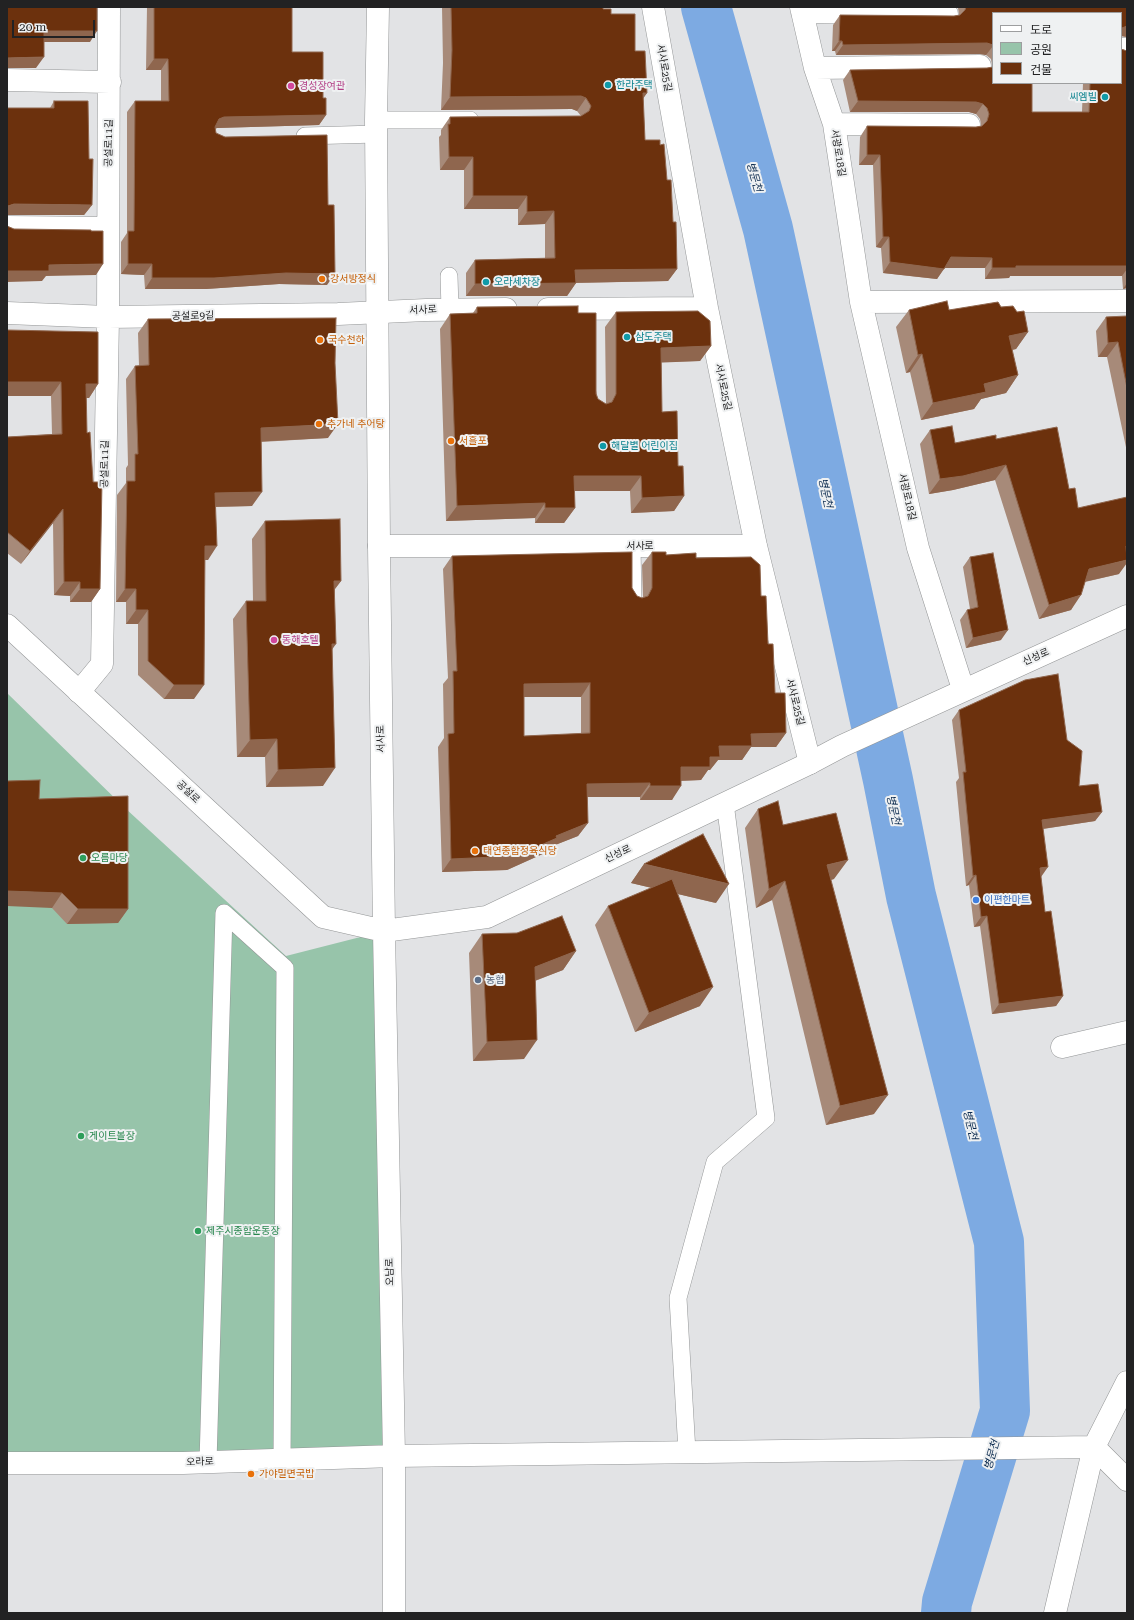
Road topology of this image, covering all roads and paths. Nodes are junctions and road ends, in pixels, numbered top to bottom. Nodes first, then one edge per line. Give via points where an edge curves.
1 (109, 7) edge
2 (378, 7) edge
3 (653, 7) edge
4 (802, 9) edge
5 (947, 14) edge
6 (980, 66) dead end
7 (815, 68) junction
8 (7, 80) edge
9 (110, 82) junction
10 (487, 119) edge
11 (834, 124) junction
12 (969, 125) edge
13 (376, 127) junction
14 (288, 136) edge
15 (7, 227) edge
16 (108, 228) junction
17 (449, 276) dead end
18 (1127, 301) edge
19 (861, 302) junction
20 (707, 308) junction
21 (450, 309) junction
22 (7, 313) edge
23 (378, 313) junction
24 (108, 316) junction
25 (379, 546) junction
26 (632, 546) junction
27 (756, 546) junction
28 (634, 601) edge
29 (1127, 616) edge
30 (7, 625) edge
31 (79, 692) junction
32 (954, 694) junction
33 (810, 763) junction
34 (725, 803) junction
35 (384, 931) junction
36 (1127, 1032) edge
37 (1062, 1047) dead end
38 (1127, 1382) edge
39 (1094, 1446) junction
40 (687, 1452) junction
41 (394, 1456) junction
42 (282, 1460) junction
43 (208, 1462) junction
44 (7, 1463) edge
45 (1127, 1480) edge
46 (394, 1613) edge
47 (1055, 1613) edge

1 - 9 street, 공설로11길
2 - 13 street, 서사로
3 - 20 street, 서사로25길
4 - 5 street
4 - 7 street, 서광로18길
6 - 7 street
7 - 11 street, 서광로18길
8 - 9 street
9 - 16 street, 공설로11길
10 - 13 lane
11 - 12 street
11 - 19 street, 서광로18길
13 - 14 lane
13 - 23 street, 서사로
15 - 16 street
16 - 24 street, 공설로11길
17 - 21 lane
18 - 19 street
19 - 32 street, 서광로18길
20 - 21 street, 서사로 via 595,316
20 - 27 street, 서사로25길
21 - 23 street, 서사로
22 - 24 street, 공설로9길
23 - 24 street, 공설로9길
23 - 25 street, 서사로
24 - 31 street, 공설로11길 via 102,664
25 - 26 street, 서사로
25 - 35 street, 서사로
26 - 27 street, 서사로
26 - 28 lane
27 - 33 street, 서사로25길
29 - 32 street, 신성로
30 - 31 street, 공설로
31 - 35 street, 공설로 via 323,917
32 - 33 street, 신성로
33 - 34 street, 신성로
34 - 35 street, 신성로 via 487,916
34 - 40 lane via 766,1118 715,1162 678,1298
35 - 41 street, 오남로
36 - 37 street
38 - 39 street
39 - 40 street, 오라로
39 - 45 street
39 - 47 street
40 - 41 street, 오라로
41 - 42 street, 오라로
41 - 46 street, 오남로
42 - 43 street, 오라로
42 - 43 lane via 285,968 224,913
43 - 44 street, 오라로

